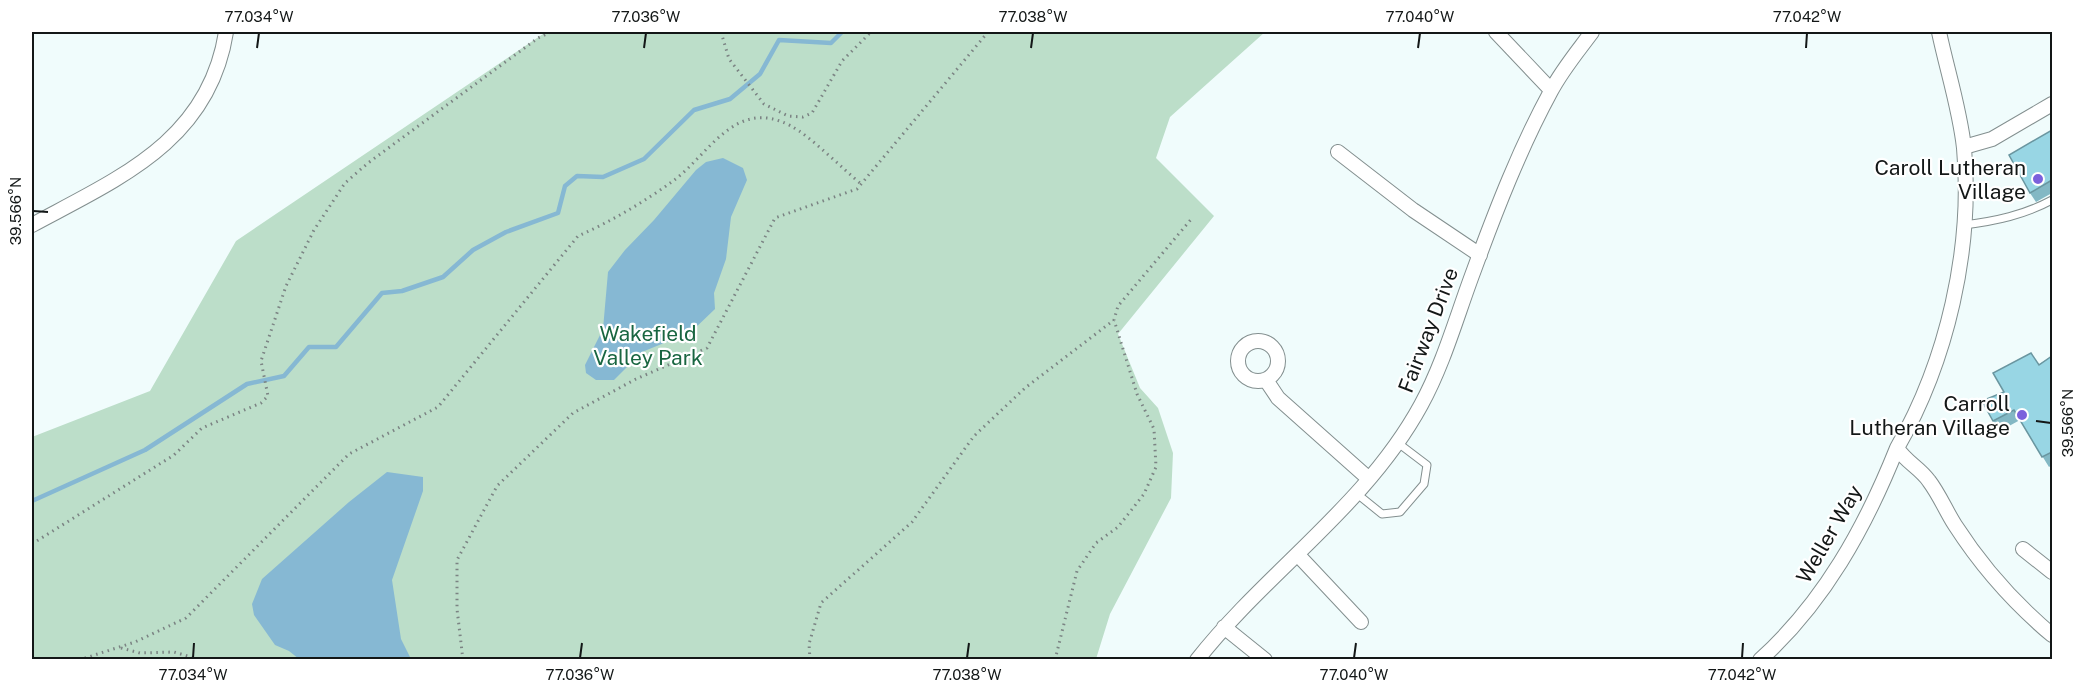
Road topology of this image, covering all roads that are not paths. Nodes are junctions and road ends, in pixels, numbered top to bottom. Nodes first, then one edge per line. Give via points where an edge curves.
1 (225, 32) edge
2 (1496, 32) edge
3 (1592, 32) edge
4 (1939, 32) edge
5 (1551, 90) junction
6 (2052, 104) edge
7 (1964, 147) junction
8 (1338, 152) dead end
9 (2052, 200) edge
10 (32, 225) edge
11 (1964, 225) junction
12 (1480, 255) junction
13 (1266, 380) dead end
14 (1398, 444) junction
15 (1897, 448) junction
16 (1369, 479) junction
17 (1356, 493) junction
18 (2023, 549) dead end
19 (1298, 555) junction
20 (2052, 572) edge
21 (1362, 621) dead end
22 (1224, 627) junction
23 (2052, 635) edge
24 (1197, 660) edge
25 (1265, 660) edge
26 (1760, 660) edge

1 - 10 street via 211,84 189,121 177,133 149,158
2 - 5 street
3 - 5 street, Fairway Drive
4 - 7 street, Weller Way
5 - 12 street, Fairway Drive
6 - 7 street via 1992,139
7 - 11 street, Weller Way
8 - 12 street
9 - 11 lane via 2034,210 1999,220
11 - 15 street, Weller Way via 1948,320 1935,369
12 - 14 street, Fairway Drive via 1435,376
13 - 16 street via 1278,398
14 - 16 street, Fairway Drive
14 - 17 lane via 1427,465 1425,484 1400,512 1382,514
15 - 23 street via 1929,481 1995,581
15 - 26 street, Weller Way via 1849,549 1827,585
16 - 17 street, Fairway Drive
17 - 19 street, Fairway Drive
18 - 20 street
19 - 21 street
19 - 22 street, Fairway Drive
22 - 24 street, Fairway Drive
22 - 25 street

